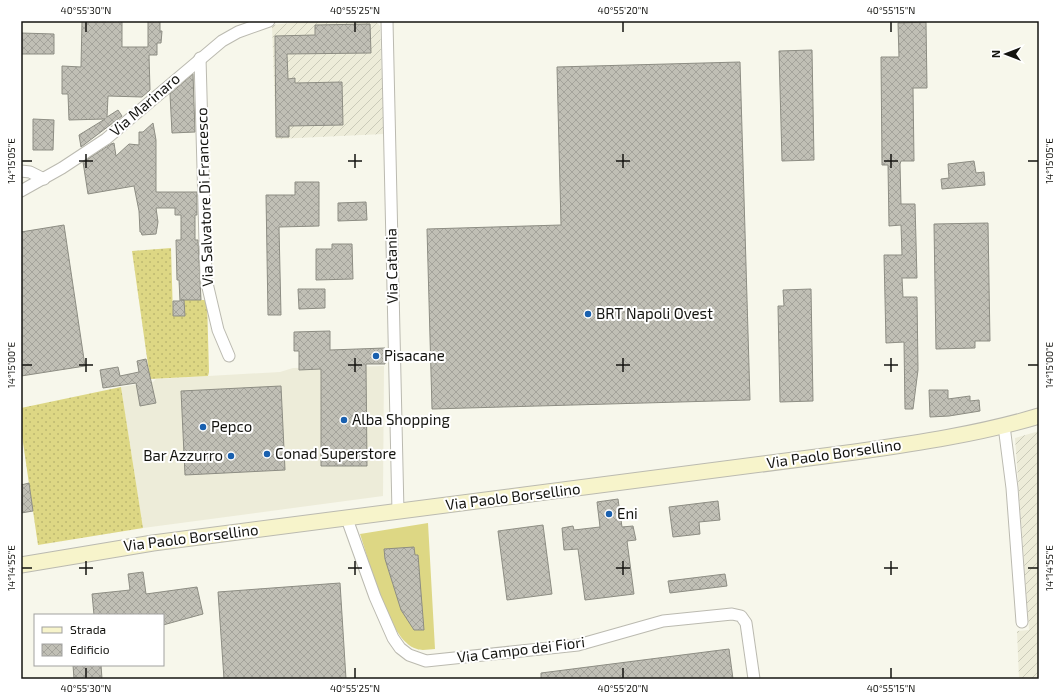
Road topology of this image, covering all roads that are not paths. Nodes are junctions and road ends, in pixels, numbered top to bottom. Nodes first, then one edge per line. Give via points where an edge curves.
1 (269, 21) edge
2 (387, 21) edge
3 (200, 58) junction
4 (21, 171) edge
5 (44, 179) junction
6 (21, 191) edge
7 (229, 356) dead end
8 (1039, 416) edge
9 (1004, 426) junction
10 (398, 512) junction
11 (347, 519) junction
12 (21, 565) edge
13 (1022, 622) dead end
14 (754, 679) edge

1 - 3 street, Via Marinaro via 238,32
2 - 10 street, Via Catania
3 - 5 street, Via Marinaro via 106,139
3 - 7 street, Via Salvatore Di Francesco via 206,279 218,330
4 - 5 street via 30,172
5 - 6 street, Via Marinaro
8 - 9 main road, Via Paolo Borsellino
9 - 10 main road, Via Paolo Borsellino via 962,436 855,452
9 - 13 street via 1012,488
10 - 11 main road, Via Paolo Borsellino
11 - 12 main road, Via Paolo Borsellino via 153,543
11 - 14 street, Via Campo dei Fiori via 375,597 393,638 400,648 418,659 426,661 578,645 663,621 732,614 741,616 746,623

